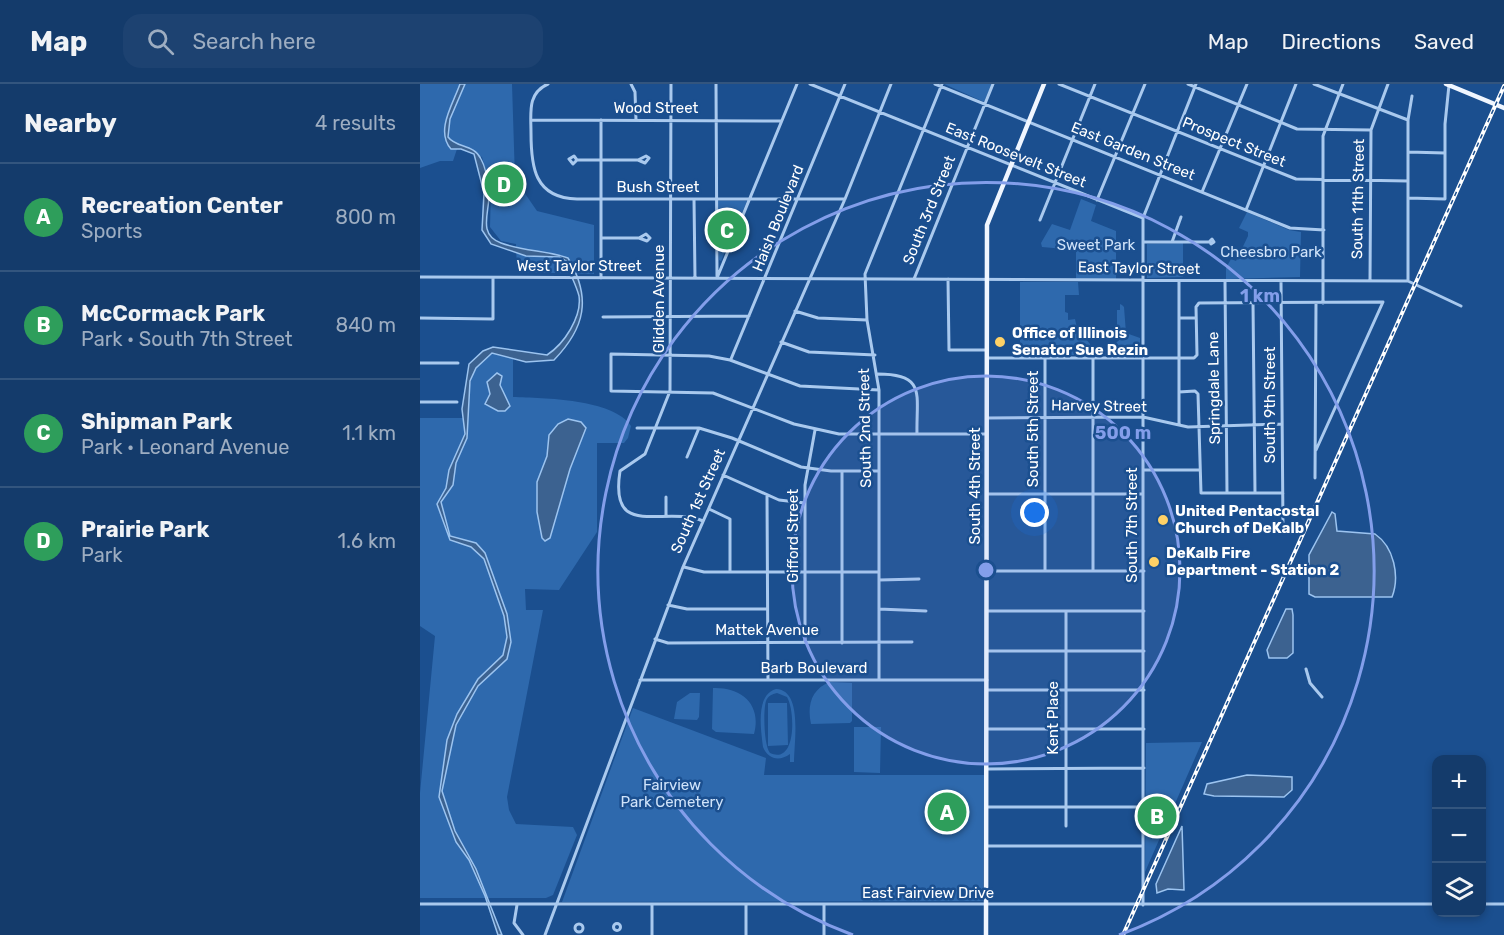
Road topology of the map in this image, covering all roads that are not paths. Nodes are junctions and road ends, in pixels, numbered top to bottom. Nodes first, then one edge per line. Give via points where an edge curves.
1 (548, 84) edge
2 (631, 84) edge
3 (671, 84) edge
4 (716, 84) edge
5 (796, 84) edge
6 (810, 84) edge
7 (845, 84) edge
8 (891, 84) edge
9 (935, 84) edge
10 (993, 84) edge
11 (1044, 84) edge
12 (1059, 84) edge
13 (1095, 84) edge
14 (1145, 84) edge
15 (1188, 84) edge
16 (1246, 84) edge
17 (1296, 84) edge
18 (1314, 84) edge
19 (1343, 84) edge
20 (1389, 84) edge
21 (942, 85) edge
22 (1195, 85) edge
23 (1448, 85) edge
24 (1339, 94) junction
25 (840, 96) junction
26 (1090, 96) junction
27 (1412, 96) dead end
28 (985, 104) junction
29 (1238, 104) junction
30 (1504, 108) edge
31 (1379, 109) junction
32 (880, 112) junction
33 (1133, 114) junction
34 (531, 120) junction
35 (601, 120) junction
36 (636, 120) junction
37 (671, 120) junction
38 (716, 120) junction
39 (1408, 120) junction
40 (781, 121) junction
41 (1028, 122) junction
42 (1282, 122) junction
43 (1326, 129) junction
44 (923, 130) junction
45 (1371, 130) junction
46 (1176, 131) junction
47 (1072, 140) junction
48 (968, 148) junction
49 (1219, 148) junction
50 (1408, 152) junction
51 (1445, 153) junction
52 (1115, 157) junction
53 (577, 160) dead end
54 (600, 160) junction
55 (638, 160) dead end
56 (1011, 165) junction
57 (1263, 166) junction
58 (1159, 175) junction
59 (1324, 180) junction
60 (1369, 181) junction
61 (1408, 181) junction
62 (1055, 183) junction
63 (1202, 192) junction
64 (1408, 198) junction
65 (601, 199) junction
66 (750, 199) junction
67 (845, 199) junction
68 (671, 200) junction
69 (694, 200) junction
70 (717, 200) junction
71 (798, 200) junction
72 (1097, 200) junction
73 (1246, 210) junction
74 (1181, 217) dead end
75 (1143, 218) junction
76 (1040, 220) dead end
77 (1324, 231) junction
78 (601, 238) junction
79 (639, 238) dead end
80 (1144, 242) junction
81 (1172, 242) junction
82 (1209, 242) dead end
83 (420, 277) edge
84 (493, 278) junction
85 (602, 278) junction
86 (672, 278) junction
87 (694, 278) junction
88 (717, 278) junction
89 (766, 278) junction
90 (810, 278) junction
91 (866, 278) junction
92 (914, 279) junction
93 (948, 279) junction
94 (987, 279) junction
95 (1323, 281) junction
96 (1370, 281) junction
97 (1143, 282) junction
98 (1179, 282) junction
99 (1225, 282) junction
100 (1281, 282) junction
101 (1408, 282) junction
102 (1224, 303) junction
103 (1253, 303) junction
104 (1282, 303) junction
105 (1316, 303) junction
106 (1323, 303) junction
107 (1461, 306) dead end
108 (795, 311) junction
109 (749, 316) junction
110 (603, 317) dead end
111 (671, 317) junction
112 (420, 318) edge
113 (1179, 318) junction
114 (1196, 318) junction
115 (867, 320) junction
116 (782, 342) junction
117 (987, 350) junction
118 (671, 354) junction
119 (875, 355) junction
120 (987, 358) junction
121 (1045, 358) junction
122 (1093, 358) junction
123 (1144, 358) junction
124 (1179, 358) junction
125 (730, 360) junction
126 (420, 363) edge
127 (458, 363) dead end
128 (768, 374) junction
129 (878, 374) junction
130 (879, 390) junction
131 (670, 391) junction
132 (1179, 392) junction
133 (420, 402) edge
134 (457, 402) dead end
135 (753, 408) junction
136 (1045, 417) junction
137 (1093, 417) junction
138 (1143, 417) junction
139 (987, 418) junction
140 (1200, 424) junction
141 (1226, 424) junction
142 (1254, 424) junction
143 (1282, 424) junction
144 (1179, 426) junction
145 (637, 428) dead end
146 (657, 428) junction
147 (699, 428) junction
148 (816, 430) junction
149 (879, 434) junction
150 (917, 434) junction
151 (987, 434) junction
152 (738, 441) junction
153 (1316, 450) junction
154 (687, 457) dead end
155 (807, 468) junction
156 (1144, 470) junction
157 (1200, 470) junction
158 (842, 471) junction
159 (879, 471) junction
160 (723, 474) junction
161 (1315, 478) dead end
162 (1227, 493) junction
163 (1255, 493) junction
164 (1283, 493) junction
165 (987, 494) junction
166 (1045, 494) junction
167 (1093, 494) junction
168 (1143, 494) junction
169 (767, 495) junction
170 (666, 496) dead end
171 (805, 503) junction
172 (708, 509) junction
173 (666, 516) junction
174 (703, 521) junction
175 (1283, 527) dead end
176 (683, 567) junction
177 (988, 571) junction
178 (1045, 571) junction
179 (1093, 571) junction
180 (1144, 571) junction
181 (730, 572) junction
182 (768, 572) junction
183 (805, 572) junction
184 (842, 572) junction
185 (879, 572) junction
186 (919, 579) dead end
187 (879, 580) junction
188 (668, 605) junction
189 (768, 609) junction
190 (879, 609) junction
191 (926, 611) dead end
192 (987, 611) junction
193 (1066, 611) junction
194 (1144, 611) junction
195 (656, 639) junction
196 (768, 642) junction
197 (805, 642) junction
198 (912, 642) dead end
199 (842, 643) junction
200 (879, 643) junction
201 (987, 651) junction
202 (1065, 651) junction
203 (1144, 651) junction
204 (1306, 669) dead end
205 (640, 680) junction
206 (768, 680) junction
207 (879, 680) junction
208 (987, 680) junction
209 (987, 690) junction
210 (1065, 690) junction
211 (1144, 690) junction
212 (1322, 697) dead end
213 (987, 729) junction
214 (1065, 729) junction
215 (1144, 729) junction
216 (1065, 768) junction
217 (1144, 768) junction
218 (987, 769) junction
219 (987, 807) junction
220 (1065, 807) junction
221 (1144, 807) junction
222 (1066, 826) dead end
223 (986, 846) junction
224 (1144, 846) junction
225 (420, 904) edge
226 (557, 904) junction
227 (746, 904) junction
228 (1432, 904) edge
229 (1486, 904) edge
230 (1504, 904) edge
231 (517, 905) junction
232 (652, 905) junction
233 (824, 905) junction
234 (986, 905) junction
235 (1143, 905) junction
236 (582, 931) dead end
237 (523, 935) edge
238 (545, 935) edge
239 (586, 935) edge
240 (652, 935) edge
241 (746, 935) edge
242 (824, 935) edge
243 (986, 935) edge

1 - 34 street, Bush Street via 533,96
2 - 36 street
3 - 37 street, Glidden Avenue
4 - 38 street
5 - 40 street
6 - 25 street, East Roosevelt Street
7 - 25 street, Haish Boulevard
8 - 32 street, South 1st Street
9 - 21 street, East Garden Street
10 - 28 street, South 3rd Street
11 - 41 main road, South 4th Street
12 - 26 street, Prospect Street
13 - 26 street
14 - 33 street
15 - 22 street
16 - 29 street
17 - 42 street
18 - 24 street
19 - 24 street
20 - 31 street, South 11th Street
21 - 28 street, East Garden Street
21 - 44 street, South 2nd Street
22 - 29 street
22 - 46 street, South 7th Street
23 - 30 main road
23 - 51 street
24 - 31 street
24 - 43 street
25 - 32 street, East Roosevelt Street
25 - 71 street, Haish Boulevard
26 - 33 street, Prospect Street
26 - 47 street
27 - 39 street
28 - 41 street, East Garden Street
28 - 48 street, South 3rd Street
29 - 42 street
29 - 49 street
31 - 39 street
31 - 45 street, South 11th Street
32 - 44 street, East Roosevelt Street
32 - 67 street, South 1st Street
33 - 46 street, Prospect Street
33 - 52 street
34 - 35 street, Wood Street
34 - 65 street, Bush Street via 531,163 540,182 560,197
35 - 36 street, Wood Street
35 - 54 street
36 - 37 street, Wood Street
37 - 38 street, Wood Street
37 - 68 street, Glidden Avenue
38 - 40 street, Wood Street
38 - 70 street
39 - 50 street
40 - 66 street
41 - 47 street, East Garden Street
41 - 56 main road, South 4th Street
42 - 43 street via 1300,129
42 - 57 street
43 - 45 street
43 - 59 street
44 - 48 street, East Roosevelt Street
44 - 91 street, South 2nd Street
45 - 60 street, South 11th Street
46 - 49 street, Prospect Street
46 - 58 street, South 7th Street
47 - 52 street, East Garden Street
47 - 62 street
48 - 56 street, East Roosevelt Street
48 - 92 street, South 3rd Street
49 - 57 street, Prospect Street
49 - 63 street
50 - 51 street
50 - 61 street
51 - 64 street via 1445,198
52 - 58 street, East Garden Street
52 - 72 street
53 - 54 street
54 - 55 street
54 - 65 street
56 - 62 street, East Roosevelt Street
56 - 94 main road, South 4th Street via 987,222
57 - 59 street, Prospect Street via 1296,179
57 - 73 street
58 - 63 street, East Garden Street
58 - 75 street, South 7th Street
59 - 60 street, Prospect Street
59 - 77 street
60 - 61 street, Prospect Street
60 - 96 street, South 11th Street
61 - 64 street
62 - 72 street, East Roosevelt Street
62 - 76 street
63 - 73 street, East Garden Street
64 - 101 street
65 - 68 street, Bush Street
65 - 78 street
66 - 70 street, Bush Street
66 - 71 street, Bush Street
66 - 88 street
67 - 71 street, Bush Street
67 - 90 street, South 1st Street
68 - 69 street, Bush Street
68 - 86 street, Glidden Avenue
69 - 70 street, Bush Street
69 - 87 street
70 - 88 street
71 - 89 street, Haish Boulevard
72 - 75 street, East Roosevelt Street
73 - 77 street, East Garden Street via 1298,230
74 - 81 street
75 - 80 street, South 7th Street
77 - 95 street
78 - 79 street
78 - 85 street
80 - 81 street
80 - 97 street, South 7th Street
81 - 82 street
83 - 84 street, West Taylor Street
84 - 85 street, West Taylor Street
84 - 112 street via 493,319
85 - 86 street, West Taylor Street
86 - 87 street, West Taylor Street
86 - 111 street, Glidden Avenue
87 - 88 street, West Taylor Street
88 - 89 street, West Taylor Street
89 - 90 street, West Taylor Street
89 - 109 street, Haish Boulevard
90 - 91 street, East Taylor Street
90 - 108 street, South 1st Street
91 - 92 street, East Taylor Street
91 - 115 street, South 2nd Street
92 - 93 street, East Taylor Street
93 - 94 street, East Taylor Street
93 - 117 street via 949,350
94 - 97 street, East Taylor Street via 1115,278
94 - 117 main road, South 4th Street
95 - 96 street, East Taylor Street
95 - 100 street, East Taylor Street
95 - 106 street
96 - 101 street, East Taylor Street
97 - 98 street, East Taylor Street
97 - 123 street, South 7th Street
98 - 99 street, East Taylor Street
98 - 113 street
99 - 100 street, East Taylor Street
99 - 102 street, Springdale Lane
100 - 104 street, South 9th Street
101 - 107 street, East Taylor Street
102 - 103 street
102 - 114 street via 1200,303
102 - 141 street, Springdale Lane
103 - 104 street
103 - 142 street
104 - 105 street
104 - 143 street, South 9th Street
105 - 106 street
105 - 153 street
106 - 153 street via 1383,302
108 - 115 street via 818,318
108 - 116 street, South 1st Street
109 - 111 street
109 - 125 street, Haish Boulevard
110 - 111 street
111 - 118 street, Glidden Avenue
113 - 114 street
113 - 124 street
114 - 124 street via 1197,355
115 - 119 street, South 2nd Street
116 - 119 street via 813,352
116 - 128 street, South 1st Street
117 - 120 main road, South 4th Street
118 - 125 street
118 - 131 street, Glidden Avenue
118 - 131 street via 611,354 611,391
119 - 129 street, South 2nd Street
120 - 121 street
120 - 139 main road, South 4th Street
121 - 122 street
121 - 136 street, South 5th Street
122 - 123 street
122 - 137 street
123 - 124 street
123 - 138 street, South 7th Street
124 - 132 street
125 - 128 street
126 - 127 street
128 - 130 street via 808,387
128 - 135 street, South 1st Street
129 - 130 street, South 2nd Street
129 - 150 street via 903,375 912,382
130 - 149 street, South 2nd Street
131 - 135 street via 713,393
131 - 146 street, Glidden Avenue
132 - 140 street via 1195,391
132 - 144 street
133 - 134 street
135 - 148 street
135 - 152 street, South 1st Street
136 - 137 street, Harvey Street
136 - 139 street, Harvey Street
136 - 166 street, South 5th Street
137 - 138 street, Harvey Street
137 - 167 street
138 - 144 street, Harvey Street
138 - 156 street, South 7th Street
139 - 151 main road, South 4th Street
140 - 141 street, Harvey Street
140 - 144 street, Harvey Street
140 - 157 street
141 - 142 street, Harvey Street
141 - 162 street, Springdale Lane
142 - 143 street, Harvey Street
142 - 163 street
143 - 164 street, South 9th Street
145 - 146 street
146 - 147 street
146 - 173 street, Glidden Avenue via 643,456 622,468 619,495 622,508 630,514
147 - 152 street
147 - 154 street
148 - 149 street
148 - 155 street, Gifford Street
149 - 150 street
149 - 159 street, South 2nd Street
150 - 151 street
151 - 165 main road, South 4th Street
152 - 155 street
152 - 160 street, South 1st Street
153 - 161 street
155 - 158 street
155 - 171 street, Gifford Street
156 - 157 street
156 - 168 street, South 7th Street
157 - 162 street via 1201,493
158 - 159 street
158 - 184 street
159 - 185 street, South 2nd Street
160 - 169 street
160 - 172 street, South 1st Street
162 - 163 street
163 - 164 street
164 - 175 street, South 9th Street
165 - 166 street
165 - 177 main road, South 4th Street
166 - 167 street
166 - 178 street, South 5th Street
167 - 168 street
167 - 179 street
168 - 180 street, South 7th Street
169 - 171 street
169 - 182 street
170 - 173 street
171 - 183 street, Gifford Street
172 - 174 street, South 1st Street
172 - 181 street via 730,519
173 - 174 street via 689,516
174 - 176 street, South 1st Street
176 - 181 street via 696,572
176 - 188 street, South 1st Street
177 - 178 street
177 - 192 main road, South 4th Street
178 - 179 street
179 - 180 street
180 - 194 street, South 7th Street
181 - 182 street
182 - 183 street
182 - 189 street
183 - 184 street
183 - 197 street, Gifford Street
184 - 185 street
184 - 199 street
185 - 187 street, South 2nd Street
186 - 187 street
187 - 190 street, South 2nd Street
188 - 189 street via 687,609
188 - 195 street, South 1st Street
189 - 196 street
190 - 191 street
190 - 200 street, South 2nd Street
192 - 193 street
192 - 201 main road, South 4th Street
193 - 194 street
193 - 202 street, Kent Place
194 - 203 street, South 7th Street
195 - 196 street, Mattek Avenue via 668,643
195 - 205 street, South 1st Street
196 - 197 street, Mattek Avenue
196 - 206 street
197 - 199 street, Mattek Avenue
198 - 200 street, Mattek Avenue
199 - 200 street, Mattek Avenue
200 - 207 street, South 2nd Street
201 - 202 street
201 - 208 main road, South 4th Street
202 - 203 street
202 - 210 street, Kent Place
203 - 211 street, South 7th Street
204 - 212 street via 1310,683
205 - 206 street, Barb Boulevard
205 - 226 street, South 1st Street
206 - 207 street, Barb Boulevard
207 - 208 street, Barb Boulevard
208 - 209 main road, South 4th Street
209 - 210 street
209 - 213 main road, South 4th Street
210 - 211 street
210 - 214 street, Kent Place
211 - 215 street, South 7th Street
213 - 214 street
213 - 218 main road, South 4th Street
214 - 215 street
214 - 216 street, Kent Place
215 - 217 street, South 7th Street
216 - 217 street
216 - 218 street
216 - 220 street, Kent Place
217 - 221 street, South 7th Street
218 - 219 main road, South 4th Street
219 - 220 street
219 - 223 main road, South 4th Street
220 - 221 street
220 - 222 street, Kent Place
221 - 224 street, South 7th Street
223 - 224 street
223 - 234 main road, South 4th Street
224 - 235 street, South 7th Street
225 - 231 street, East Fairview Drive
226 - 231 street, East Fairview Drive
226 - 232 street, East Fairview Drive
226 - 238 street, South 1st Street
227 - 232 street, East Fairview Drive
227 - 233 street, East Fairview Drive
227 - 241 street
228 - 235 street, East Fairview Drive
229 - 230 street
231 - 237 street via 514,923
232 - 240 street
233 - 234 street, East Fairview Drive
233 - 242 street
234 - 235 street, East Fairview Drive
234 - 243 main road, South 4th Street
236 - 239 street

